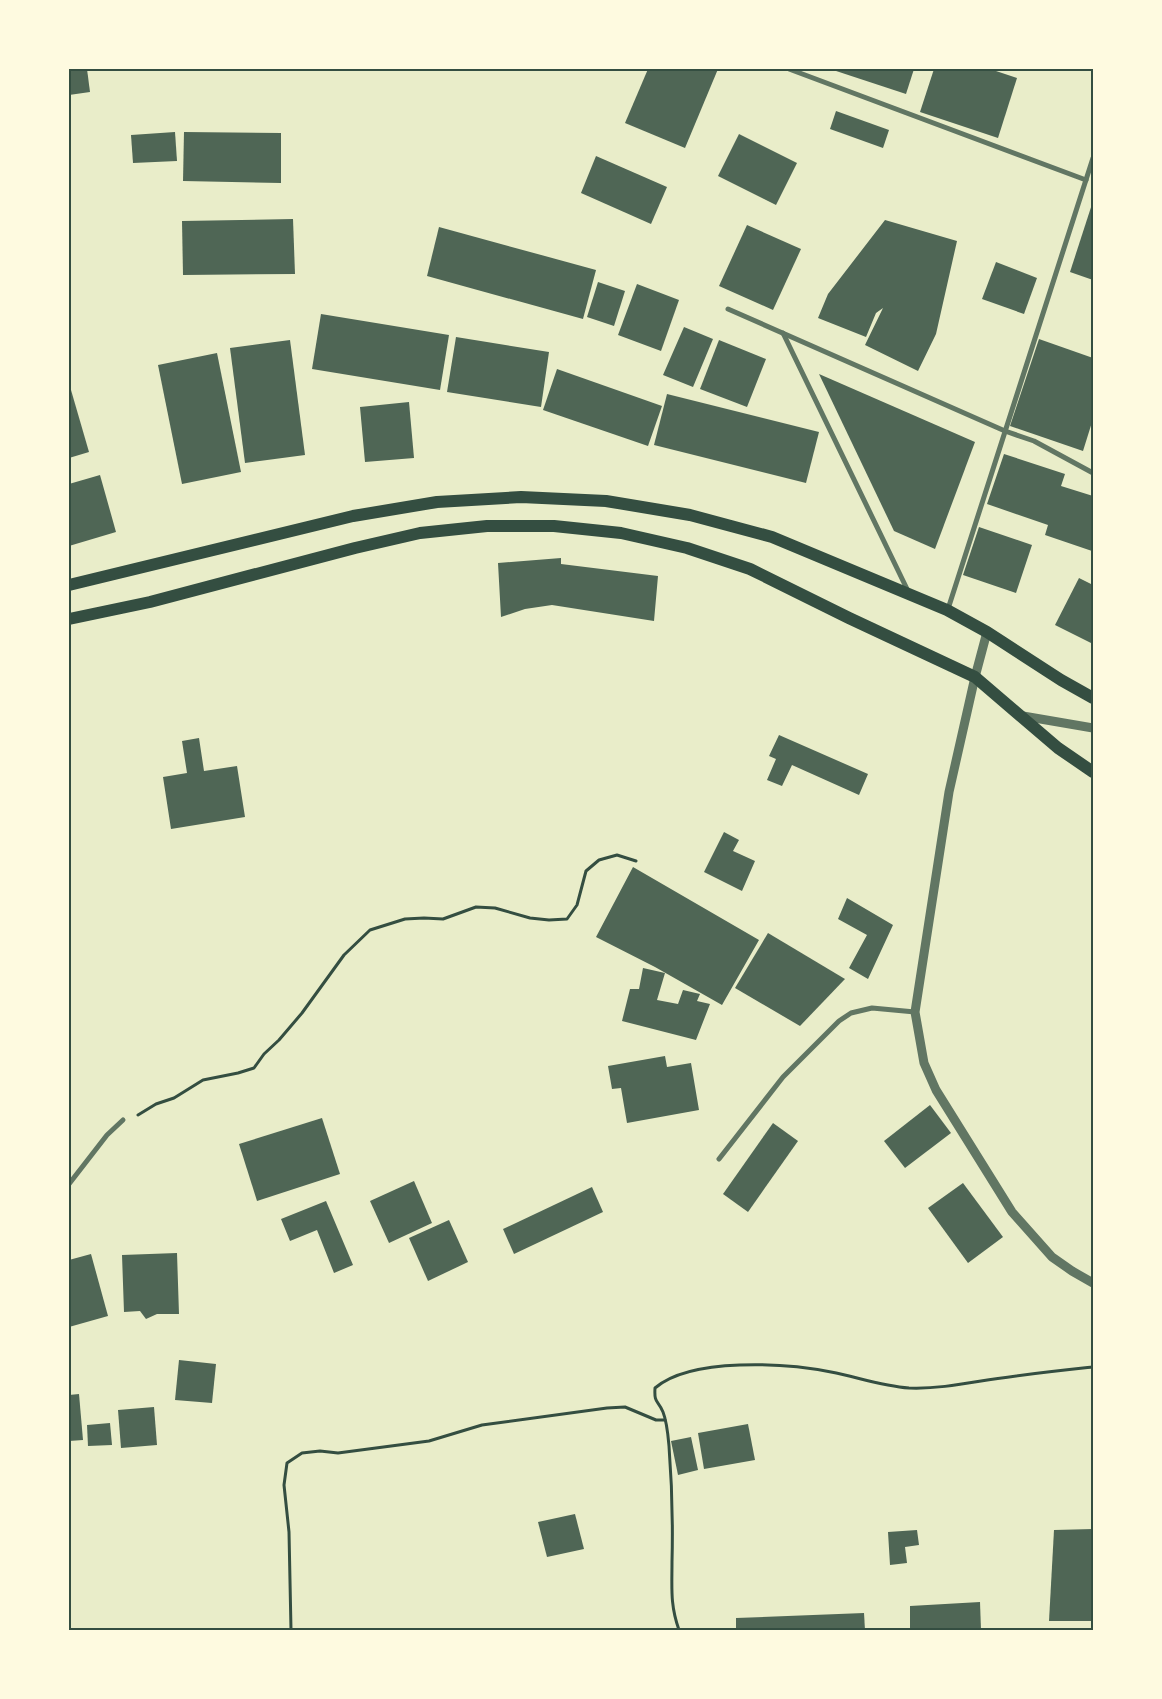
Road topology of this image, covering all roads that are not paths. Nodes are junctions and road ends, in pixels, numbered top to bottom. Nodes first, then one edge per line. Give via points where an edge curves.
1 (789, 69) edge
2 (1093, 158) edge
3 (1086, 180) junction
4 (728, 309) dead end
5 (782, 332) junction
6 (1005, 431) junction
7 (1093, 473) edge
8 (69, 585) edge
9 (910, 595) junction
10 (947, 610) junction
11 (69, 619) edge
12 (986, 632) junction
13 (975, 677) junction
14 (1093, 698) edge
15 (1020, 716) junction
16 (1093, 728) edge
17 (1093, 772) edge
18 (915, 1012) junction
19 (123, 1120) road end
20 (719, 1159) dead end
21 (69, 1184) edge
22 (1093, 1282) edge

1 - 3 street
2 - 3 street
3 - 6 street
4 - 5 street
5 - 6 street
5 - 9 street
6 - 7 street via 1034,441
6 - 10 street
8 - 9 main road via 353,516 437,502 521,497 606,501 690,515 772,537
9 - 10 main road
10 - 12 main road
11 - 13 main road via 150,602 420,533 487,526 554,526 621,533 677,546 750,569
12 - 13 street
12 - 14 main road
13 - 15 main road
13 - 18 street via 949,792
15 - 16 street
15 - 17 main road
18 - 20 street via 872,1008 851,1013 839,1021 783,1078
18 - 22 street via 924,1063 936,1090 1012,1212 1052,1257
19 - 21 street via 107,1135

